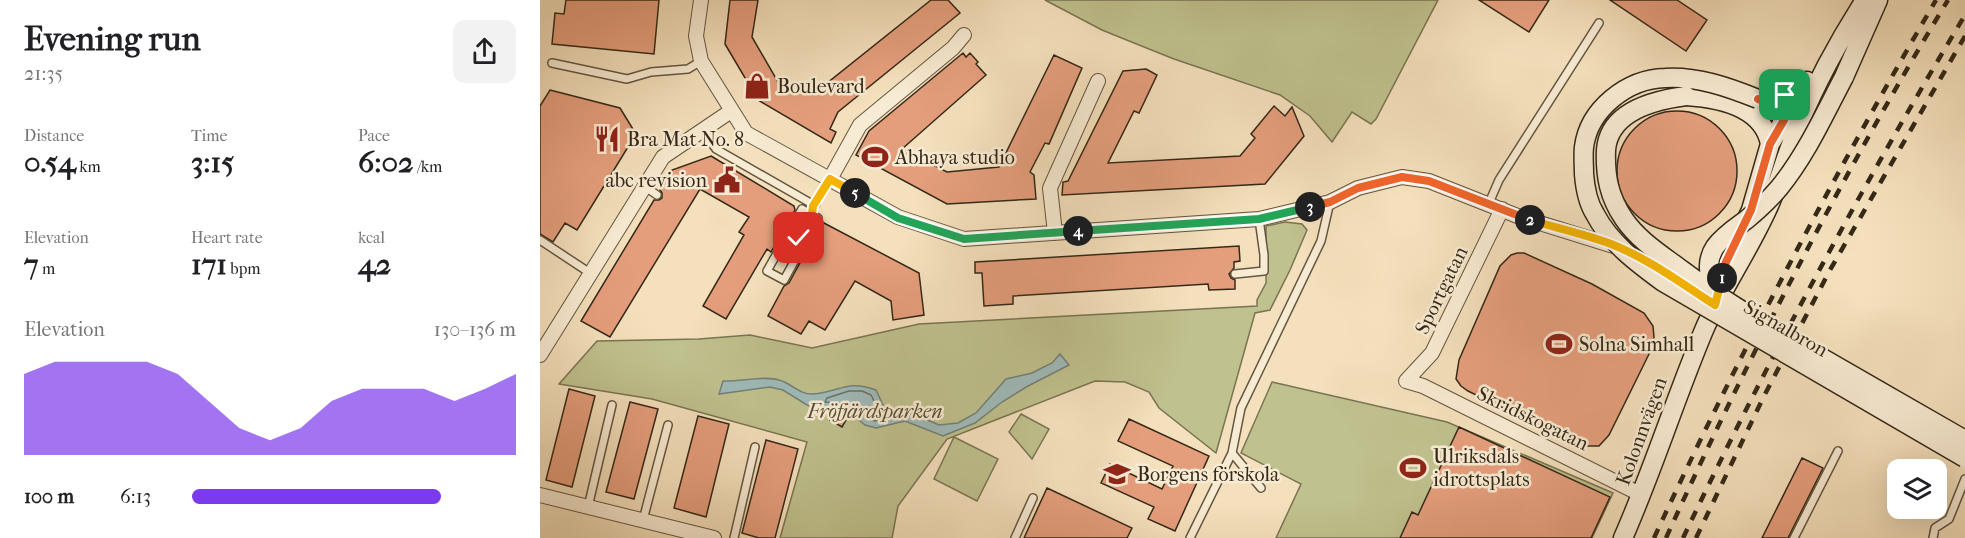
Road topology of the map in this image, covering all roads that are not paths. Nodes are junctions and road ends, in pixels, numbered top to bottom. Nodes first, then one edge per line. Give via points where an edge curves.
1 (701, 0) edge
2 (1865, 0) edge
3 (1878, 0) edge
4 (1599, 23) dead end
5 (963, 35) dead end
6 (1843, 35) junction
7 (701, 61) junction
8 (552, 63) dead end
9 (1811, 72) junction
10 (1098, 81) dead end
11 (1758, 99) junction
12 (731, 111) junction
13 (1784, 120) junction
14 (702, 130) junction
15 (1770, 144) junction
16 (830, 179) junction
17 (644, 186) junction
18 (657, 195) dead end
19 (1771, 201) junction
20 (1330, 202) junction
21 (816, 204) junction
22 (1495, 206) junction
23 (812, 214) junction
24 (1259, 219) junction
25 (1055, 233) junction
26 (799, 238) dead end
27 (540, 240) edge
28 (590, 273) junction
29 (1235, 273) dead end
30 (1716, 300) junction
31 (540, 355) edge
32 (1406, 381) joint
33 (612, 405) dead end
34 (668, 425) dead end
35 (1965, 440) edge
36 (755, 447) dead end
37 (1838, 451) dead end
38 (1232, 453) junction
39 (1965, 458) edge
40 (1965, 479) edge
41 (1261, 488) dead end
42 (540, 495) edge
43 (1642, 495) junction
44 (1033, 498) dead end
45 (588, 507) junction
46 (643, 520) junction
47 (714, 538) edge
48 (734, 538) edge
49 (1015, 538) edge
50 (1190, 538) edge
51 (1623, 538) edge
52 (1794, 538) edge
53 (1933, 538) edge

1 - 7 street via 696,36
2 - 6 street, Kolonnvägen
3 - 30 street, bridge via 1808,147 1766,202 1715,248 1708,274
4 - 22 lane via 1499,180
5 - 16 street via 953,48 860,125
6 - 9 street, Kolonnvägen
6 - 19 street, Kolonnvägen via 1798,126
7 - 8 lane via 688,69 651,72 627,79
7 - 12 street
9 - 11 street, Kolonnvägen via 1779,99
9 - 13 street, Kolonnvägen
10 - 25 street via 1050,188
11 - 13 street via 1775,107
11 - 39 street, Signalbron, bridge via 1730,88 1682,78 1649,80 1626,89 1605,105 1587,134 1585,185 1593,213 1622,249 1663,282
12 - 14 street
12 - 16 street via 746,133
13 - 15 street, Kolonnvägen
13 - 19 street, Kolonnvägen
14 - 17 street via 663,157
14 - 21 lane via 716,149
15 - 30 street, Kolonnvägen via 1751,210 1726,262
15 - 30 street, Signalbron, bridge via 1765,128 1751,114 1722,101 1686,96 1645,104 1628,114 1607,146 1607,184 1625,221
16 - 21 lane
16 - 25 street via 898,218 964,239
17 - 18 lane
17 - 28 street
19 - 30 street, Kolonnvägen
20 - 22 street via 1358,188 1402,177 1429,181
20 - 24 street
20 - 38 lane via 1321,241 1241,408
21 - 23 lane
22 - 30 street via 1632,253
22 - 32 street, Sportgatan via 1432,353
23 - 23 lane via 802,208 767,271 784,280 818,218
23 - 26 lane
24 - 25 street
24 - 29 lane via 1264,271
27 - 28 lane
28 - 31 street
30 - 35 street, Signalbron, bridge
30 - 43 street, Kolonnvägen
32 - 43 street, Skridskogatan
33 - 45 lane
34 - 46 lane
36 - 48 lane
37 - 52 lane
38 - 41 lane
38 - 50 lane
40 - 53 lane via 1949,519 1935,528
42 - 45 street
43 - 51 street, Kolonnvägen
44 - 49 lane
45 - 46 street
46 - 47 street

